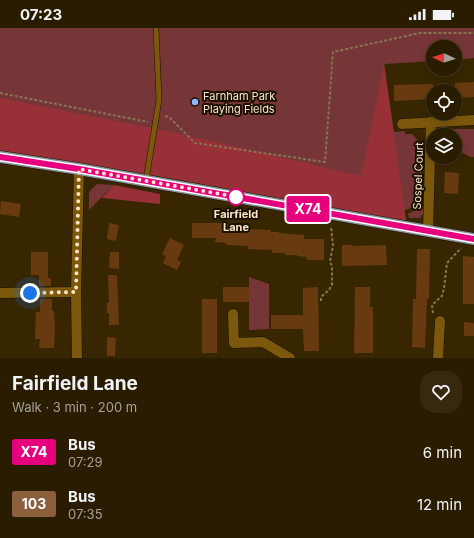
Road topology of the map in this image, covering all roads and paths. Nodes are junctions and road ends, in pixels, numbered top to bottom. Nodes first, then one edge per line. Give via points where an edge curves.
1 (156, 28) edge
2 (474, 33) edge
3 (0, 93) edge
4 (157, 115) junction
5 (474, 120) edge
6 (432, 122) junction
7 (155, 123) junction
8 (402, 124) dead end
9 (0, 158) edge
10 (79, 169) junction
11 (146, 182) junction
12 (330, 213) junction
13 (428, 231) junction
14 (472, 239) edge
15 (76, 292) junction
16 (0, 293) edge
17 (321, 301) dead end
18 (233, 314) dead end
19 (440, 321) joint
20 (77, 358) edge
21 (290, 358) edge
22 (438, 358) edge

1 - 4 lane via 159,100
2 - 4 path via 420,33 332,52 325,162 195,143 169,117
3 - 7 path
4 - 7 lane
5 - 6 street
6 - 8 street
6 - 13 street, Sospel Court
7 - 11 lane
9 - 10 main road
10 - 11 main road
10 - 15 street
11 - 12 main road
12 - 13 main road
12 - 17 path via 333,246 330,261 332,285 321,297
13 - 14 main road
14 - 19 path via 447,263 442,296 432,305 432,312
15 - 16 street
15 - 20 street
18 - 21 street via 234,343 263,342
19 - 22 street

